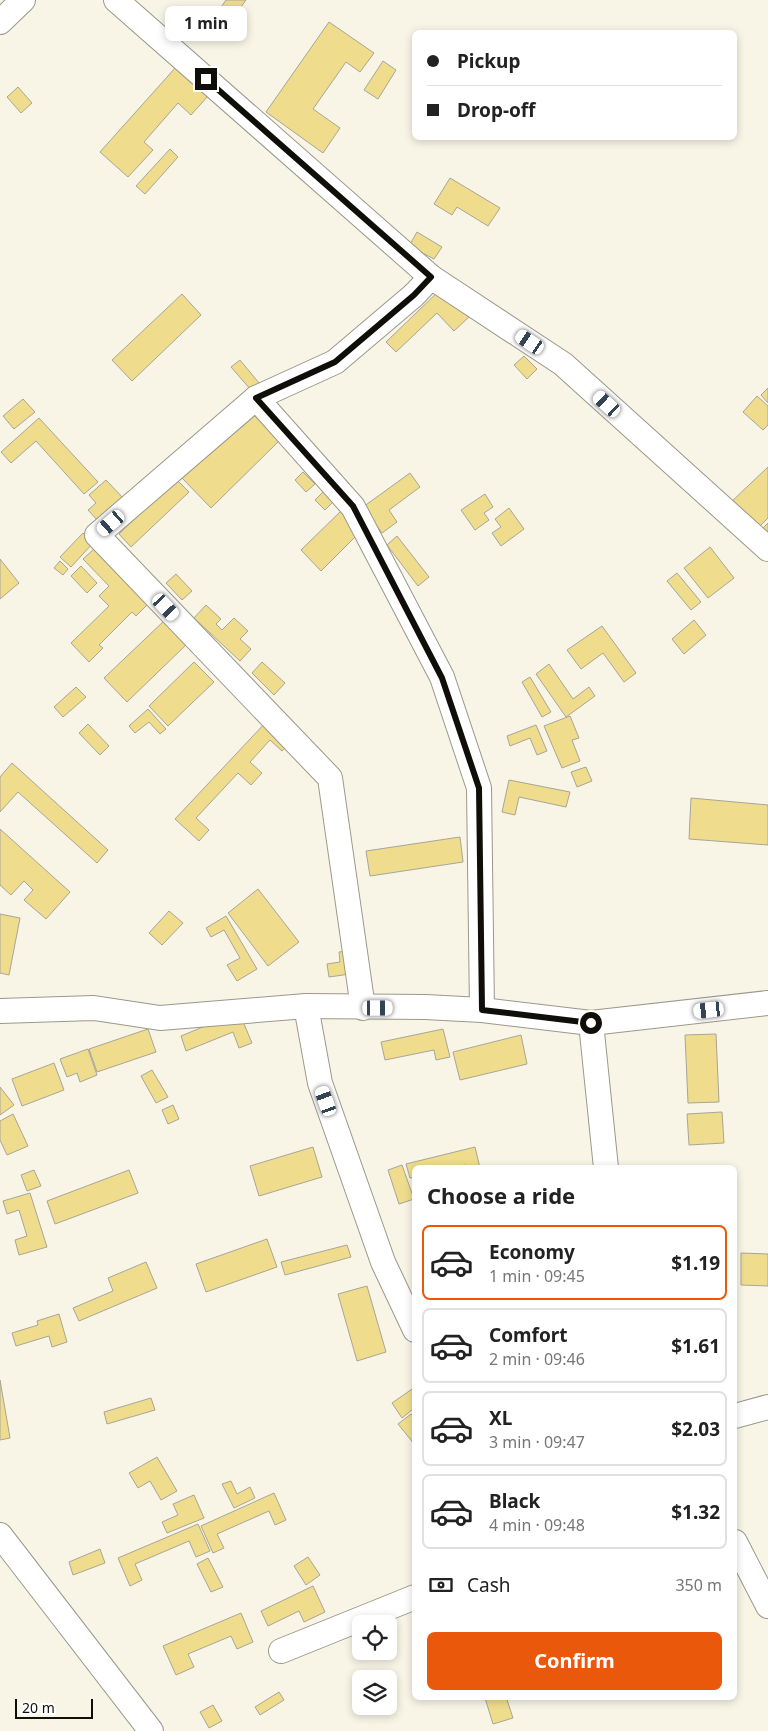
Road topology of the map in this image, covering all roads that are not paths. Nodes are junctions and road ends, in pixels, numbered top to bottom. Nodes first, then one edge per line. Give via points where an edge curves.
1 (22, 0) edge
2 (116, 0) edge
3 (0, 22) edge
4 (431, 277) junction
5 (256, 398) junction
6 (768, 549) edge
7 (768, 1003) edge
8 (306, 1006) junction
9 (362, 1008) junction
10 (482, 1010) junction
11 (0, 1011) edge
12 (591, 1023) junction
13 (606, 1165) edge
14 (412, 1323) edge
15 (768, 1407) edge
16 (737, 1415) edge
17 (0, 1535) edge
18 (737, 1546) edge
19 (412, 1598) edge
20 (768, 1606) edge
21 (281, 1651) dead end
22 (151, 1731) edge

1 - 3 street
2 - 4 street
4 - 5 street via 335,362
4 - 6 street via 563,364
5 - 9 street via 97,535 330,778
5 - 10 street via 353,506 442,678 479,788
7 - 12 street
8 - 9 street
8 - 11 street via 160,1018 94,1008
8 - 14 street via 320,1083 384,1262
9 - 10 street
10 - 12 street
12 - 13 street
15 - 16 street
17 - 22 street
18 - 20 street
19 - 21 street

